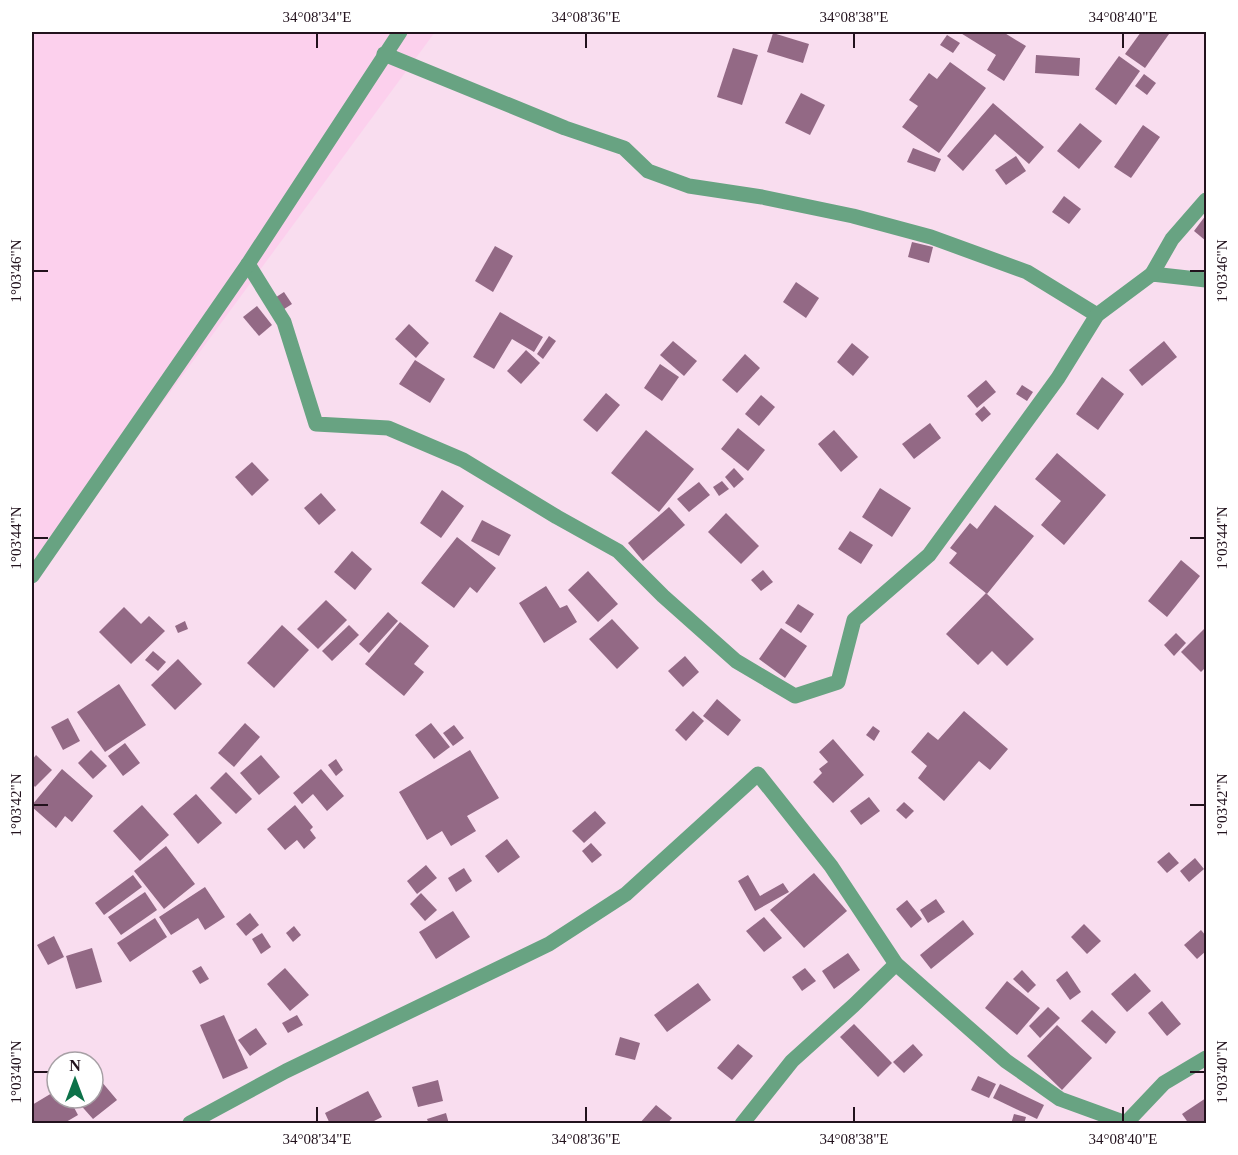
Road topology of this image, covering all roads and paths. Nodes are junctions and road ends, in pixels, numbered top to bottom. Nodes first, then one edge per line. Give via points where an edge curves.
1 (400, 32) edge
2 (384, 54) junction
3 (1206, 200) edge
4 (248, 264) junction
5 (1152, 274) junction
6 (1206, 280) edge
7 (1097, 315) junction
8 (32, 576) edge
9 (896, 964) junction
10 (1206, 1058) edge
11 (190, 1123) edge
12 (1126, 1123) edge
13 (742, 1124) edge

1 - 2 street
2 - 4 street
2 - 7 street via 624,148 648,171 689,186 762,197 931,237 1027,272
3 - 5 street via 1172,239
4 - 7 street via 284,322 316,424 388,428 463,460 618,551 736,661 795,696 838,682 854,620 929,555 1058,378
4 - 8 street
5 - 6 street
5 - 7 street
9 - 11 street via 831,866 758,774 626,894 549,944 286,1071
9 - 12 street via 1006,1061 1060,1099
9 - 13 street via 792,1061
10 - 12 street via 1164,1083

